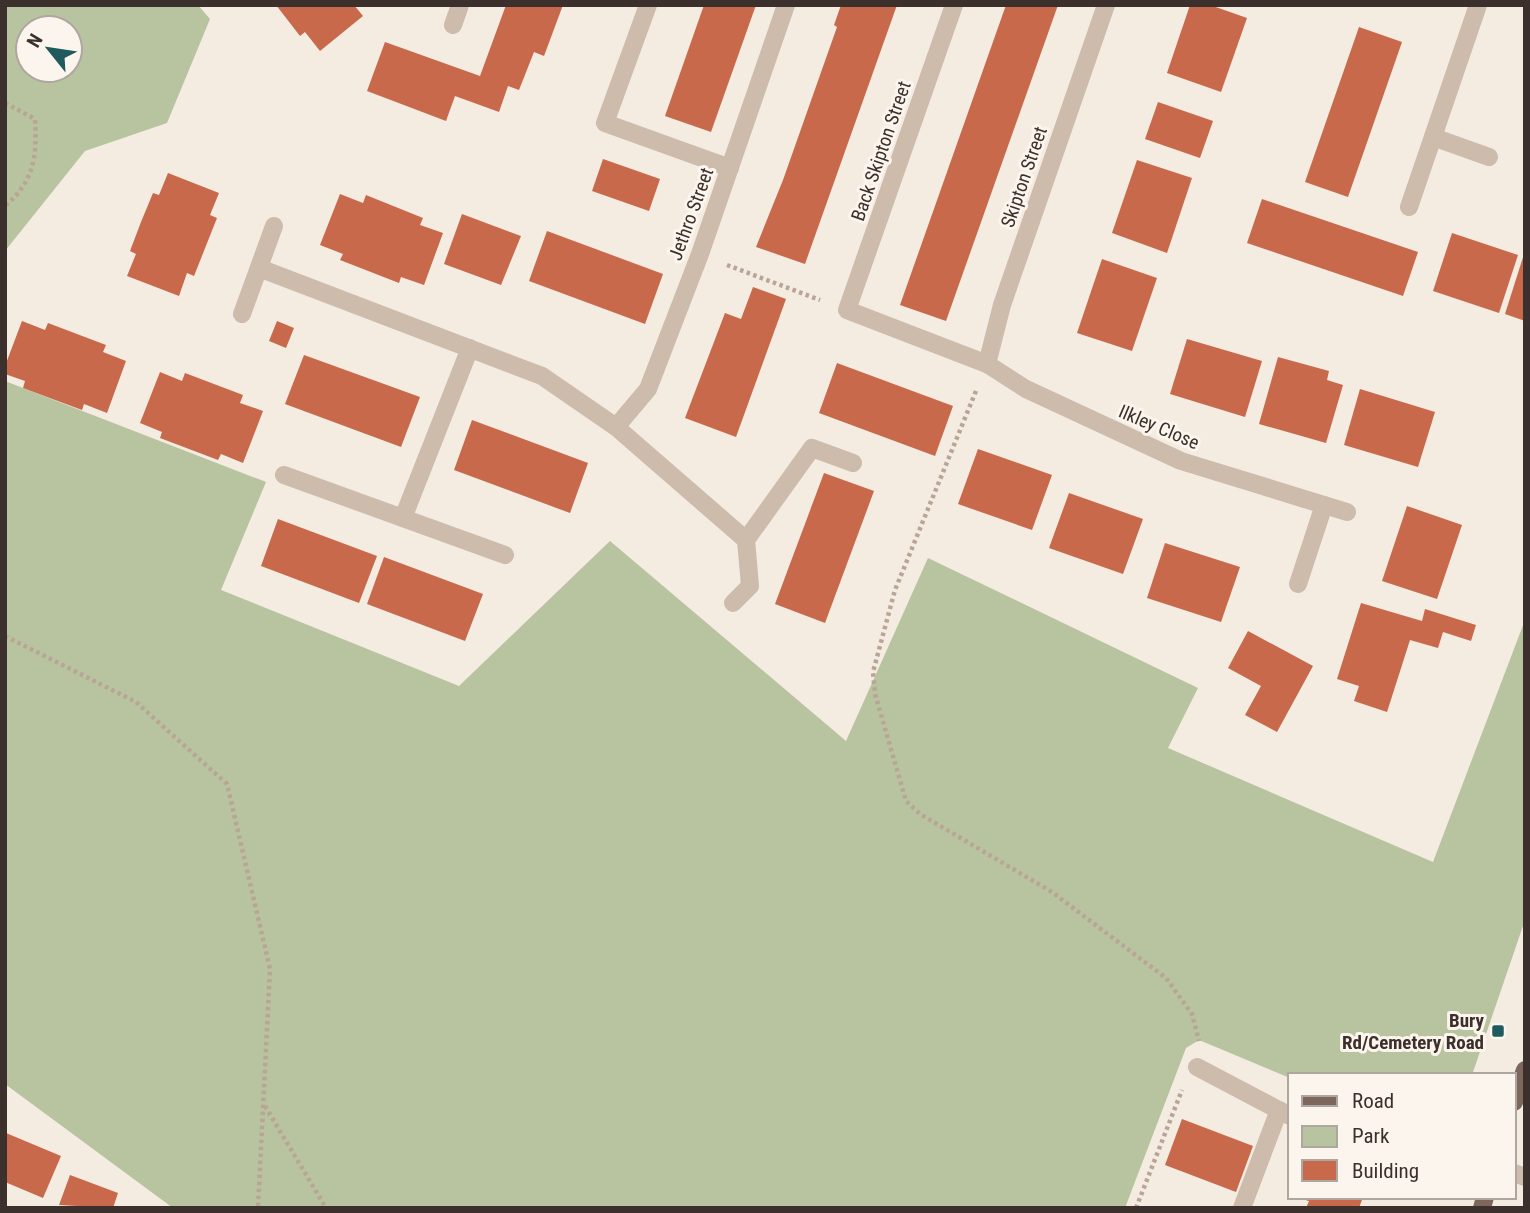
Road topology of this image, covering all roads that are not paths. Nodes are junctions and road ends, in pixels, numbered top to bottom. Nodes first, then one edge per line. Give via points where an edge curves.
1 (460, 5) edge
2 (648, 5) edge
3 (786, 5) edge
4 (954, 5) edge
5 (1106, 5) edge
6 (1478, 5) edge
7 (453, 25) dead end
8 (1433, 137) junction
9 (1489, 157) dead end
10 (730, 168) junction
11 (1409, 207) dead end
12 (274, 226) dead end
13 (258, 268) junction
14 (847, 310) joint
15 (242, 314) dead end
16 (470, 348) junction
17 (987, 365) junction
18 (616, 427) junction
19 (853, 463) dead end
20 (284, 475) dead end
21 (1324, 505) junction
22 (1347, 512) dead end
23 (403, 518) junction
24 (746, 540) junction
25 (505, 555) dead end
26 (1298, 584) dead end
27 (733, 603) dead end
28 (1197, 1067) road end
29 (1525, 1070) edge
30 (1516, 1096) edge
31 (1284, 1113) edge
32 (1242, 1208) edge

1 - 7 street
2 - 10 street via 605,123
3 - 10 street, Jethro Street
4 - 14 street, Back Skipton Street
5 - 17 street, Skipton Street via 1002,304
6 - 8 street
8 - 9 street
8 - 11 street
10 - 18 street, Jethro Street via 648,389
12 - 13 street
13 - 15 street
13 - 16 street
14 - 17 street, Ilkley Close
16 - 18 street via 542,376
16 - 23 street
17 - 21 street, Ilkley Close via 1049,400 1181,461
18 - 24 street
19 - 24 street via 812,448
20 - 23 street
21 - 22 street, Ilkley Close
21 - 26 street
23 - 25 street
24 - 27 street via 750,586
28 - 31 street
29 - 30 main road
31 - 32 street

